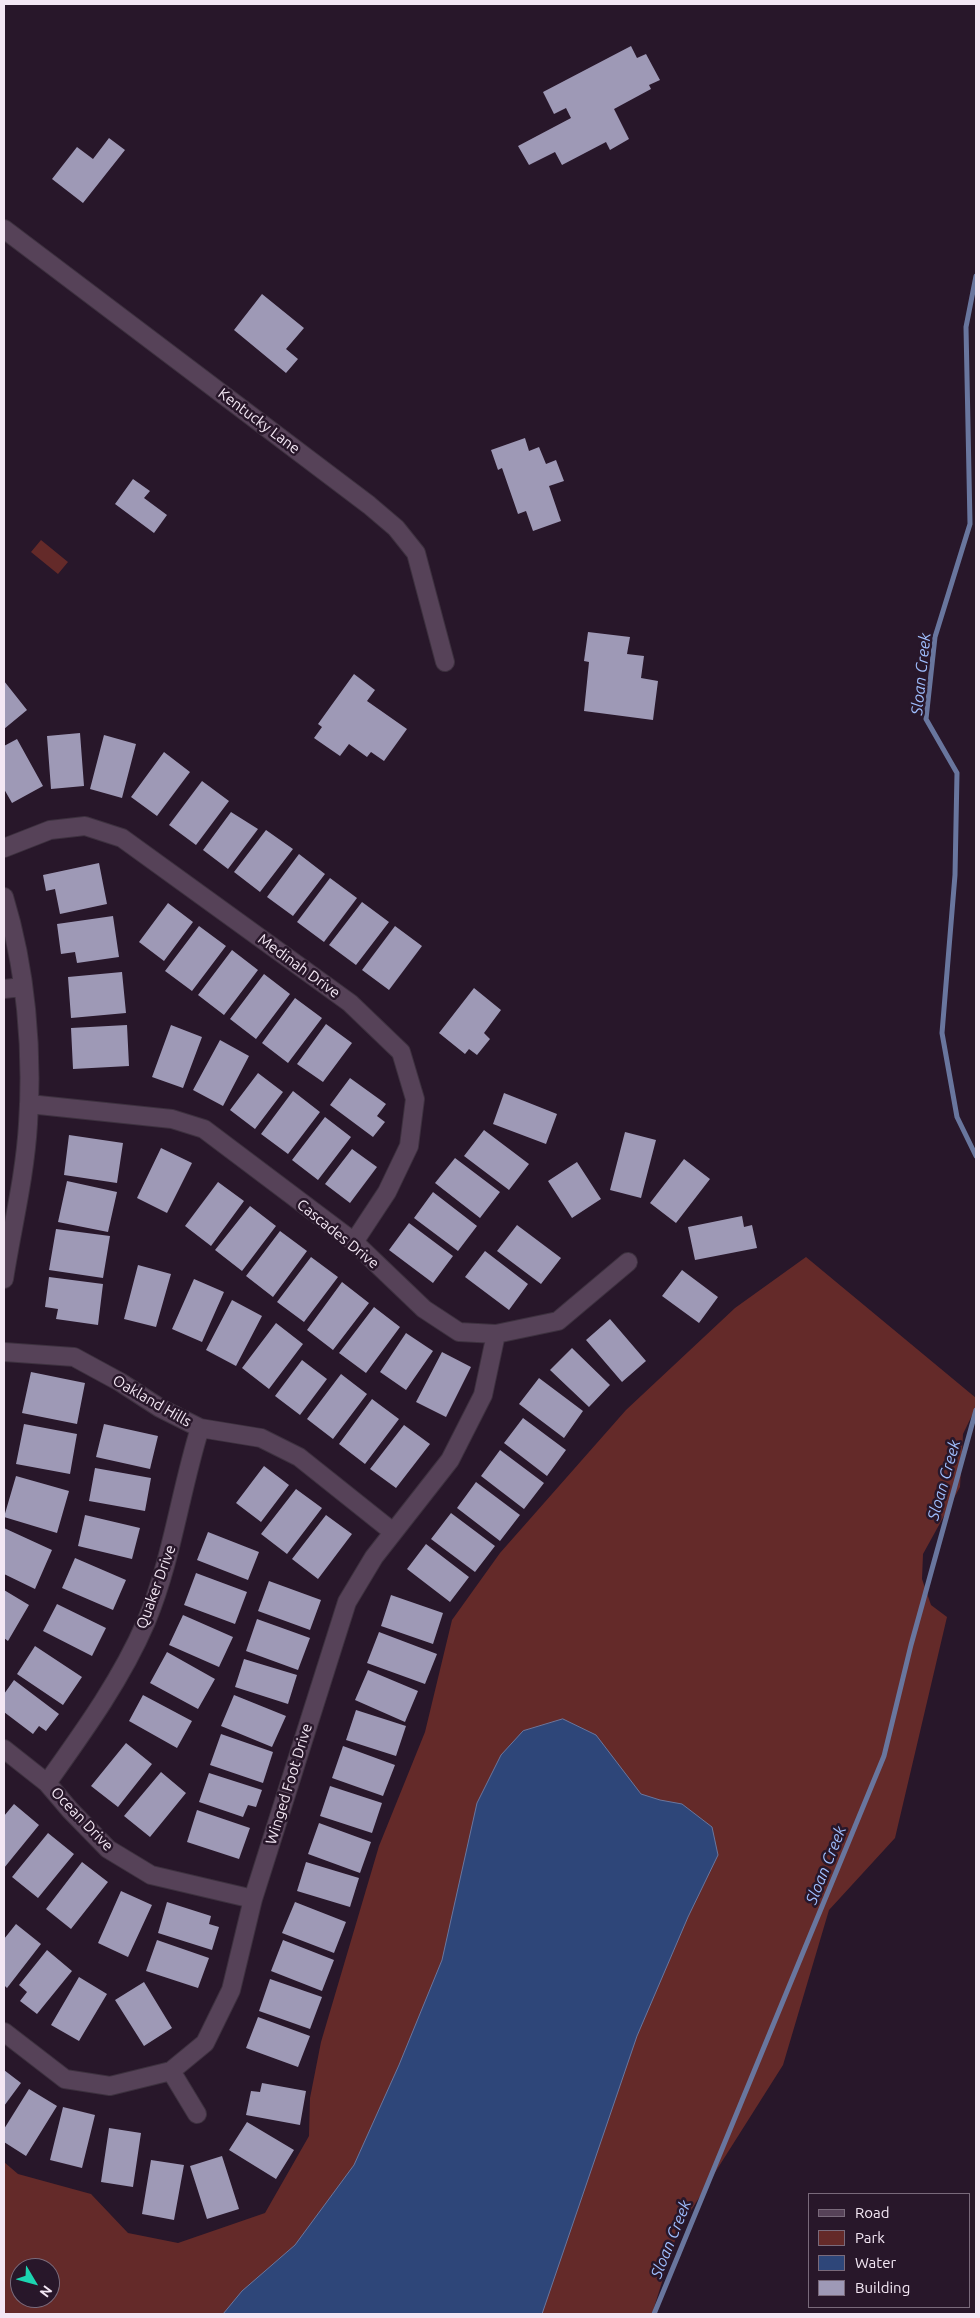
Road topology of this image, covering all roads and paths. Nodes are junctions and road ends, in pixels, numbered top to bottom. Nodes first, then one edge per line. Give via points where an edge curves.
1 (4, 229) edge
2 (445, 662) dead end
3 (4, 848) edge
4 (4, 897) edge
5 (22, 987) junction
6 (4, 989) edge
7 (29, 1104) junction
8 (354, 1242) junction
9 (628, 1262) dead end
10 (4, 1279) edge
11 (496, 1334) junction
12 (4, 1352) edge
13 (200, 1428) junction
14 (393, 1532) junction
15 (4, 1749) edge
16 (47, 1783) junction
17 (253, 1899) junction
18 (4, 2032) edge
19 (171, 2071) junction
20 (197, 2114) dead end

1 - 2 street, Kentucky Lane via 396,528 416,553
3 - 8 street, Medinah Drive via 50,830 85,826 122,838 350,1003 402,1052 415,1098 409,1146 387,1192
4 - 5 street
5 - 6 street
5 - 7 street
7 - 8 street, Cascades Drive via 172,1118 204,1129
7 - 10 street via 26,1143
8 - 11 street, Cascades Drive via 424,1308 459,1332
9 - 11 street, Cascades Drive via 558,1321
11 - 14 street, Winged Foot Drive via 483,1396 450,1460
12 - 13 street, Oakland Hills via 74,1357
13 - 14 street, Oakland Hills via 261,1438 299,1457
13 - 16 street, Quaker Drive via 174,1537 146,1621 106,1700
14 - 17 street, Winged Foot Drive via 347,1602
15 - 16 street, Ocean Drive
16 - 17 street, Ocean Drive via 108,1849 152,1874
17 - 19 street, Winged Foot Drive via 231,1990 205,2043
18 - 19 street, Winged Foot Drive via 65,2079 110,2086
19 - 20 street

